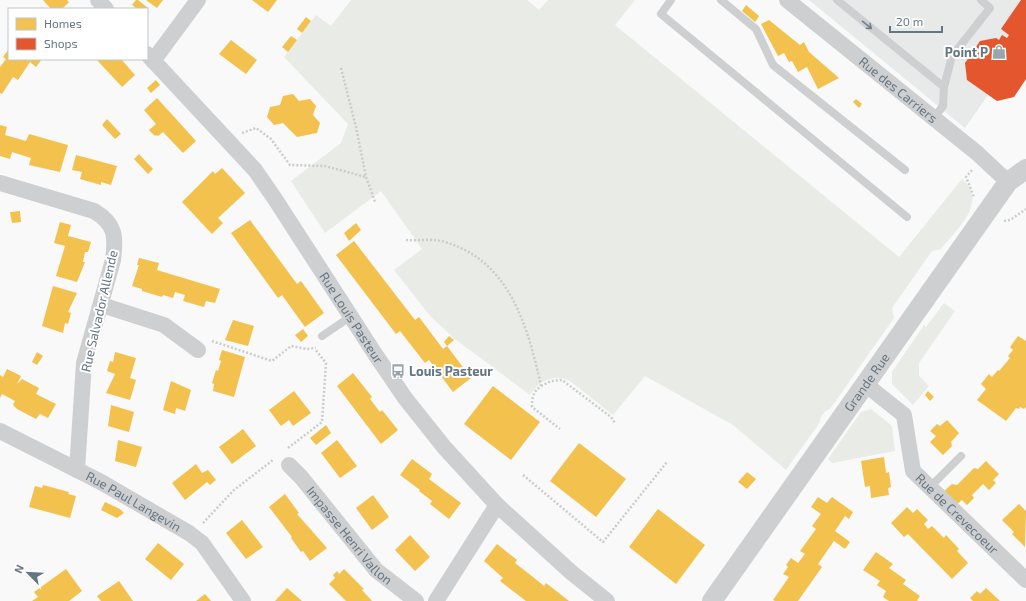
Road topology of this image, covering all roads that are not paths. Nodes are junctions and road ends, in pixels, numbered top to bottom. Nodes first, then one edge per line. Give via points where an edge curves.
1 (98, 0) edge
2 (198, 0) edge
3 (671, 0) edge
4 (721, 0) edge
5 (787, 0) edge
6 (837, 0) edge
7 (981, 0) edge
8 (105, 8) edge
9 (150, 57) edge
10 (944, 87) junction
11 (934, 118) junction
12 (1026, 169) edge
13 (905, 170) dead end
14 (1008, 182) junction
15 (0, 183) edge
16 (907, 217) dead end
17 (102, 305) junction
18 (350, 317) junction
19 (322, 336) road end
20 (204, 345) road end
21 (865, 384) junction
22 (0, 431) edge
23 (961, 456) dead end
24 (284, 457) road end
25 (77, 470) junction
26 (930, 487) junction
27 (497, 505) junction
28 (1026, 580) edge
29 (243, 601) edge
30 (416, 601) edge
31 (436, 601) edge
32 (607, 601) edge
33 (712, 601) edge

1 - 8 street
2 - 9 street
3 - 16 lane via 661,14
4 - 13 lane via 756,29 773,65
5 - 11 street, Rue des Carriers
6 -> 10 lane
7 - 10 lane via 990,8 952,56
9 - 18 street, Rue Louis Pasteur via 255,170
10 - 11 lane via 943,106
11 - 14 street, Rue des Carriers
12 - 14 street, Grande Rue
14 - 21 street, Grande Rue
15 - 17 street, Rue Salvador Allende via 94,211 103,216 114,232 115,243
17 - 20 street via 164,325
17 - 25 street, Rue Salvador Allende via 84,364
18 - 19 lane
18 - 27 street, Rue Louis Pasteur via 405,398 444,447
21 - 26 street, Rue de Crevecoeur via 904,414 913,471
21 - 33 street, Grande Rue
22 - 25 street, Rue Paul Langevin
23 - 26 lane
24 - 30 street, Impasse Henri Vallon via 376,570
25 - 29 street, Rue Paul Langevin via 192,534 202,543
26 - 28 street, Rue de Crevecoeur
27 - 31 street
27 - 32 street, Rue Louis Pasteur

